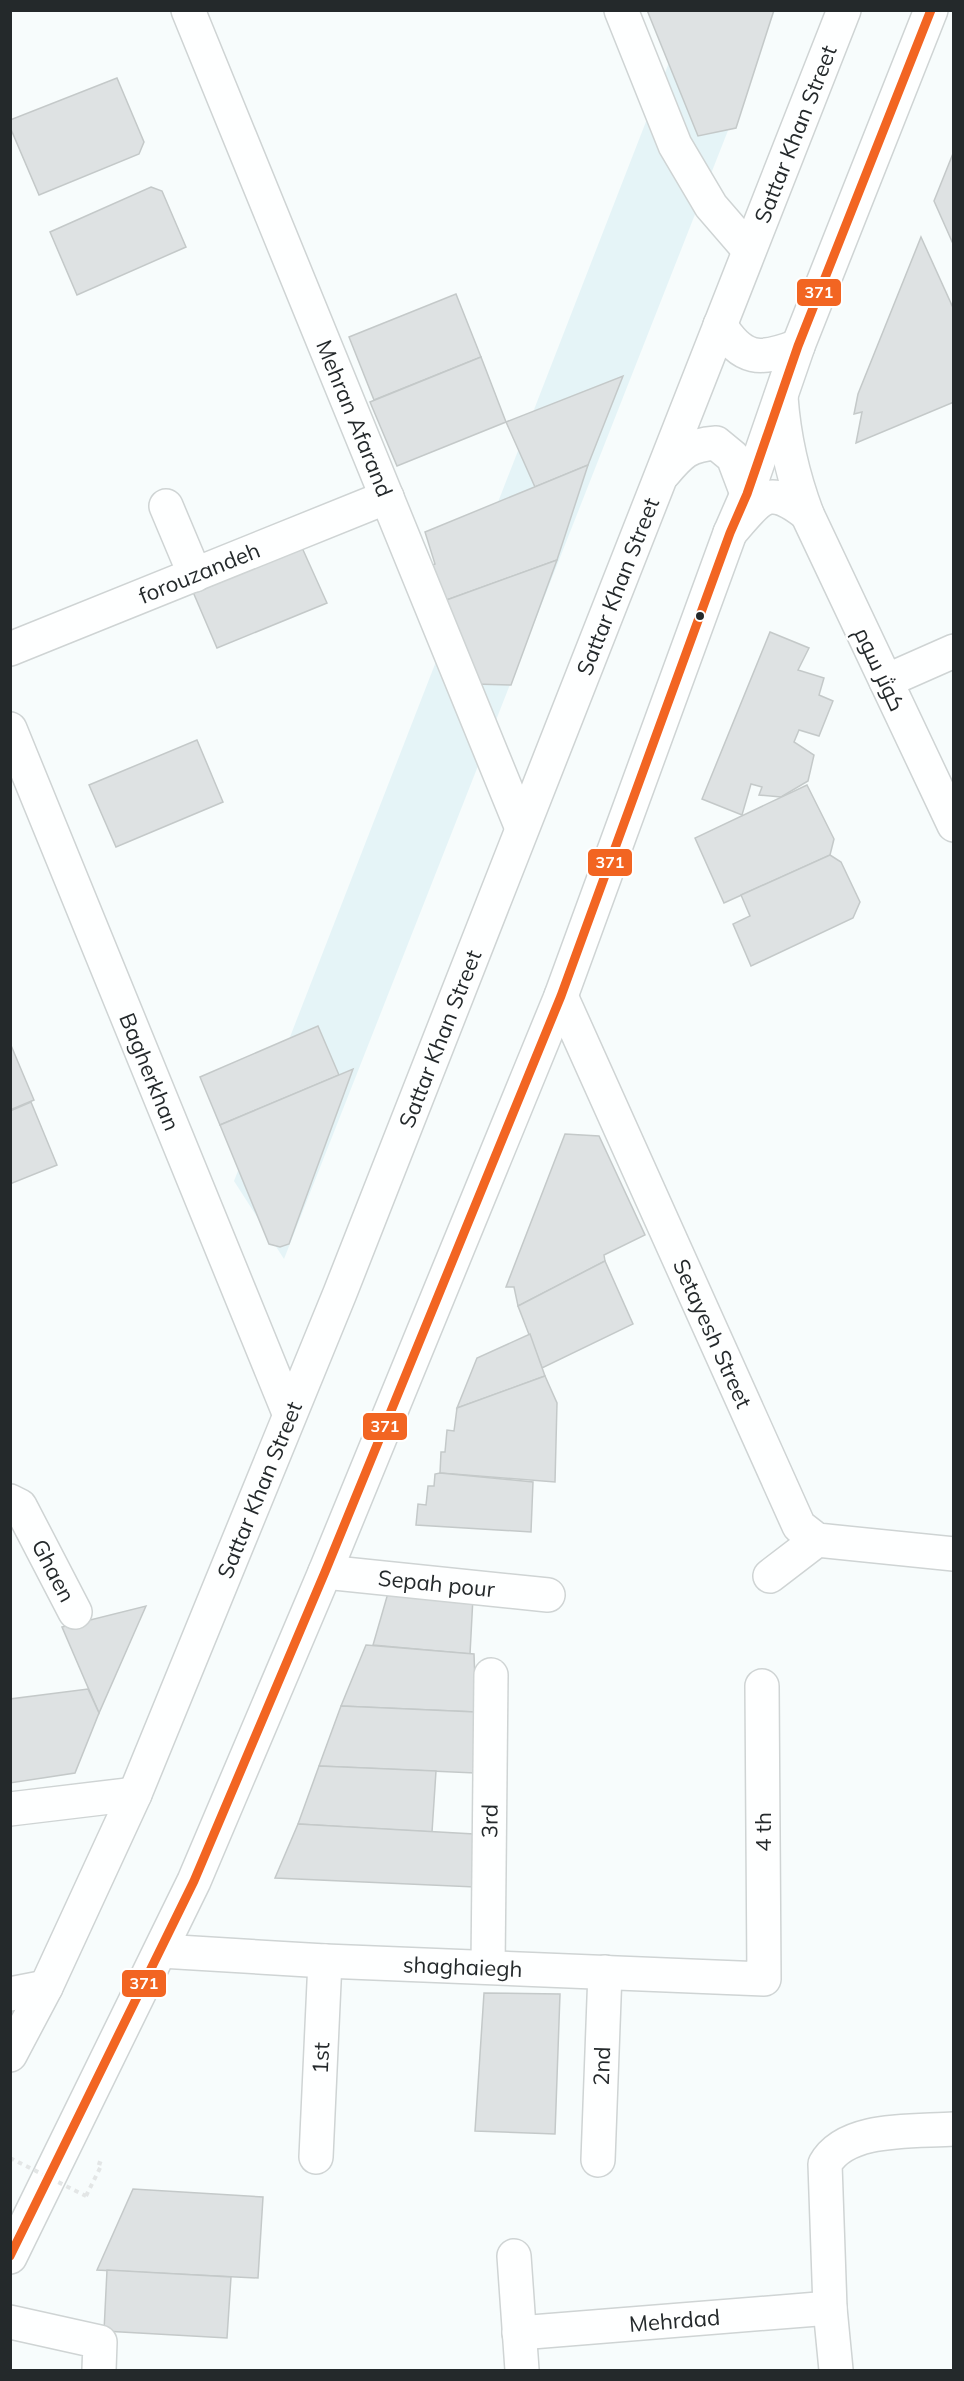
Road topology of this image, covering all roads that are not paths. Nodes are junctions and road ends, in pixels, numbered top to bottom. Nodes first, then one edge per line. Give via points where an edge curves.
1 (188, 10) edge
2 (621, 10) edge
3 (844, 10) edge
4 (930, 10) edge
5 (749, 250) junction
6 (720, 325) junction
7 (798, 346) junction
8 (781, 397) junction
9 (661, 477) junction
10 (747, 494) junction
11 (387, 497) junction
12 (166, 506) dead end
13 (807, 513) junction
14 (730, 533) junction
15 (195, 575) junction
16 (10, 649) edge
17 (954, 651) edge
18 (886, 681) junction
19 (10, 729) edge
20 (954, 825) edge
21 (521, 826) junction
22 (561, 996) junction
23 (289, 1413) junction
24 (10, 1501) edge
25 (817, 1540) junction
26 (954, 1554) edge
27 (326, 1572) junction
28 (770, 1576) dead end
29 (548, 1595) dead end
30 (75, 1612) dead end
31 (491, 1675) dead end
32 (762, 1686) dead end
33 (135, 1794) junction
34 (10, 1809) edge
35 (161, 1951) junction
36 (325, 1961) junction
37 (488, 1967) junction
38 (605, 1972) junction
39 (764, 1979) joint
40 (46, 1987) junction
41 (10, 1994) edge
42 (10, 2055) edge
43 (954, 2129) edge
44 (316, 2157) dead end
45 (598, 2160) dead end
46 (514, 2256) dead end
47 (10, 2257) edge
48 (830, 2308) junction
49 (10, 2322) edge
50 (519, 2333) junction
51 (99, 2370) edge
52 (522, 2370) edge
53 (836, 2370) edge

1 - 11 main road, Mehran Afarand
2 - 5 main road via 681,154 711,206
3 - 5 main road, Sattar Khan Street
4 - 7 main road
5 - 6 main road, Sattar Khan Street
6 - 7 main road via 731,343 747,355 771,356
6 - 9 main road, Sattar Khan Street
7 - 8 main road
8 - 10 main road
8 - 13 main road, کوثر سوم via 783,438
9 - 10 main road via 680,455 697,445 716,444 733,457
9 - 21 main road, Sattar Khan Street
10 - 14 main road
11 - 15 main road, forouzandeh
11 - 21 main road, Mehran Afarand
12 - 15 main road
13 - 14 main road via 786,497 771,496 755,505
13 - 18 main road, کوثر سوم
14 - 22 main road
15 - 16 main road, forouzandeh
17 - 18 main road
18 - 20 main road, کوثر سوم
19 - 23 main road, Bagherkhan
21 - 23 main road, Sattar Khan Street via 340,1293
22 - 25 main road, Setayesh Street via 799,1526
22 - 27 main road
23 - 33 main road, Sattar Khan Street
24 - 30 main road, Ghaen via 20,1506
25 - 26 main road
25 - 28 main road
27 - 29 main road, Sepah pour
27 - 35 main road
31 - 37 main road, 3rd
32 - 39 main road, 4 th
33 - 34 main road
33 - 40 main road, Sattar Khan Street
35 - 36 main road, shaghaiegh
35 - 47 main road
36 - 37 main road, shaghaiegh
36 - 44 main road, 1st
37 - 38 main road, shaghaiegh
38 - 39 main road, shaghaiegh
38 - 45 main road, 2nd
40 - 41 main road
40 - 42 main road, Sattar Khan Street
43 - 48 main road via 860,2137 831,2153 825,2164
46 - 50 main road
48 - 50 main road, Mehrdad
48 - 53 main road
49 - 51 main road via 100,2342
50 - 52 main road

